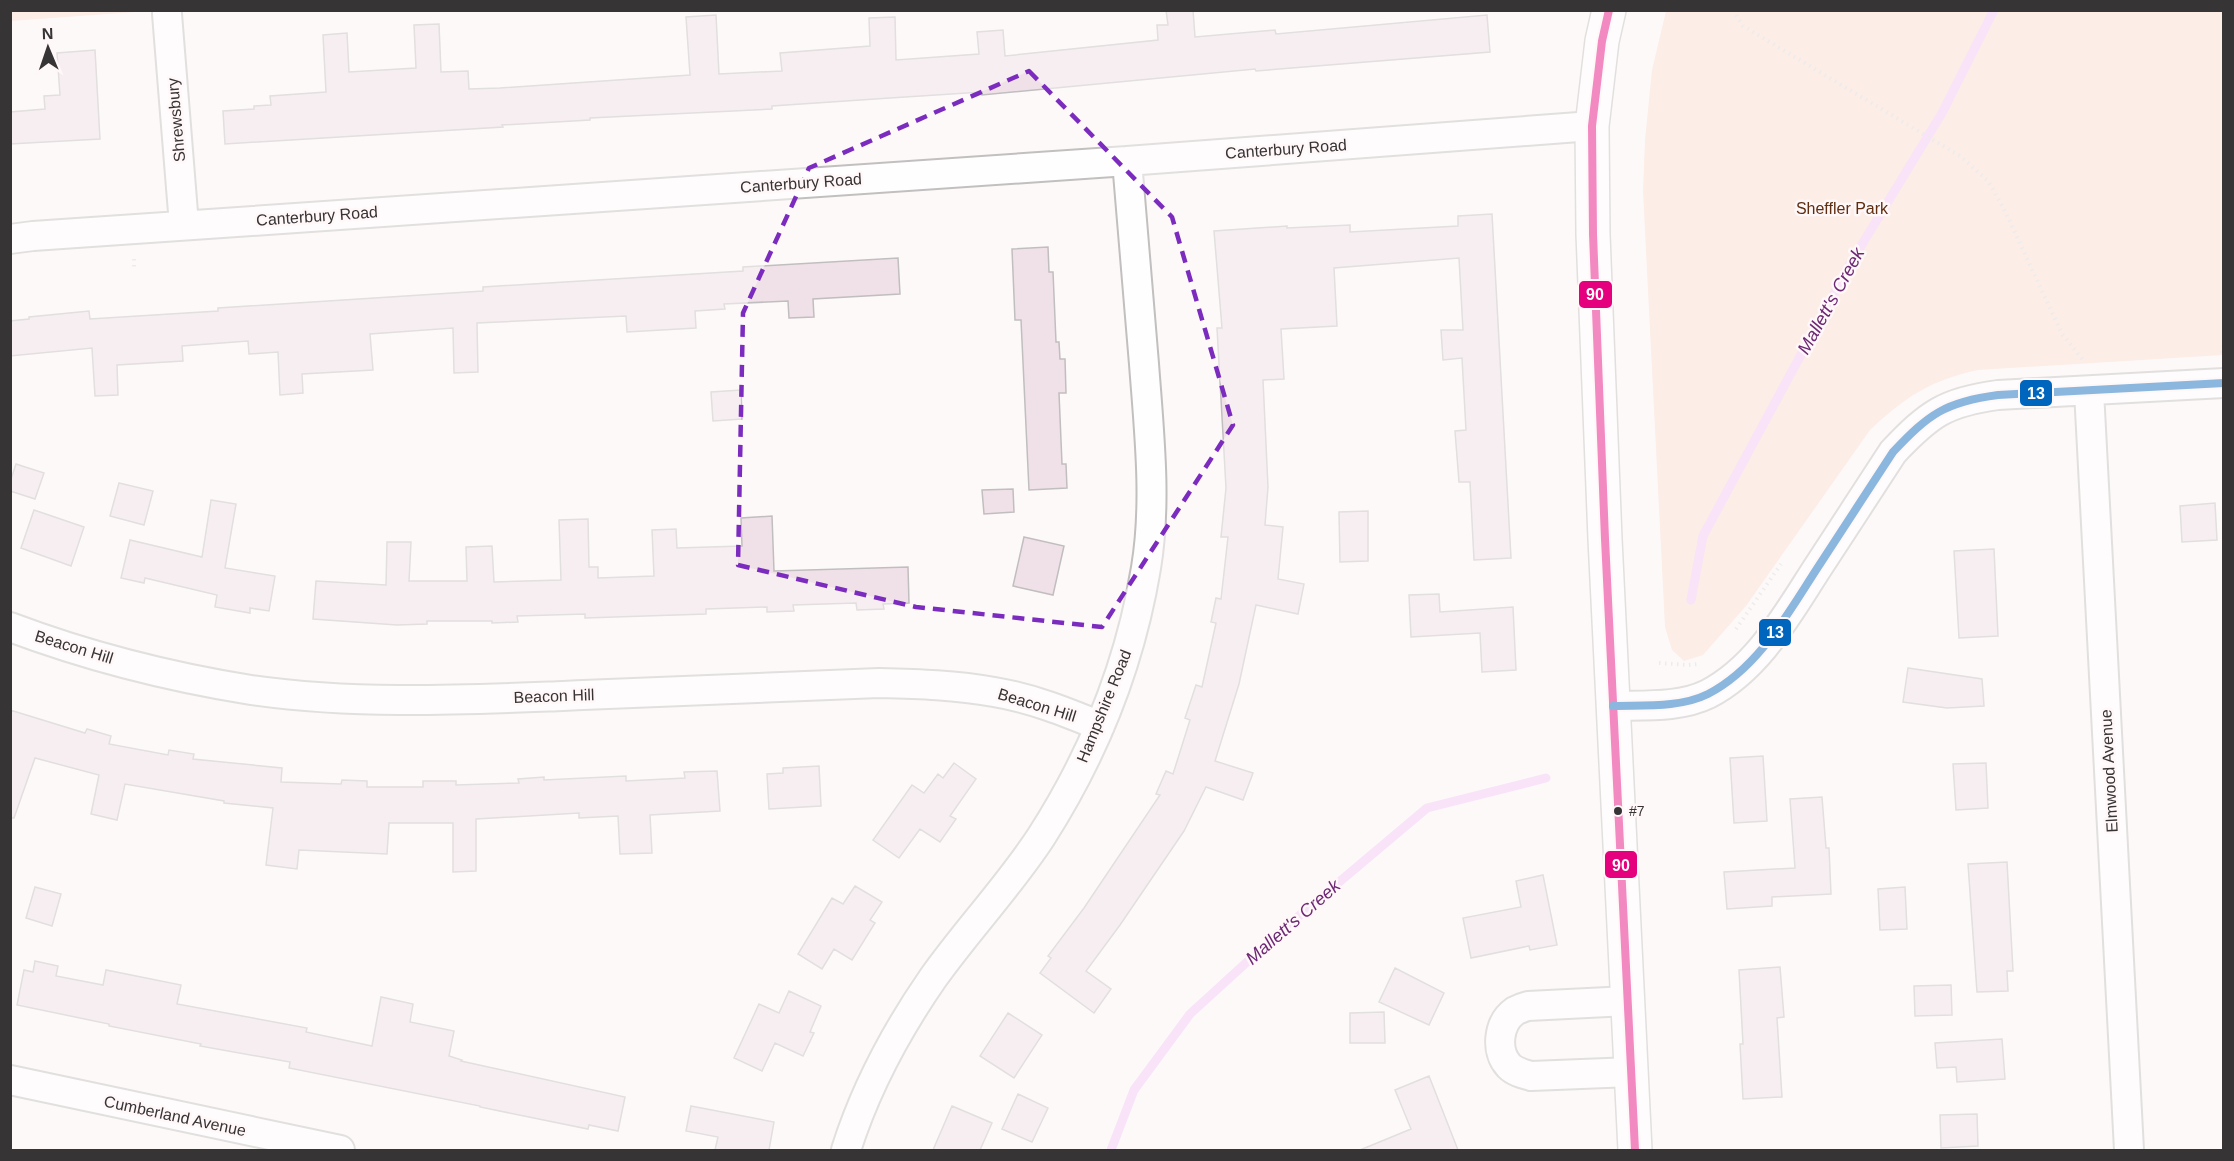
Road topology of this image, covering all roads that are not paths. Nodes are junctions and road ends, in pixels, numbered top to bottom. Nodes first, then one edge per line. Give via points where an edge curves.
1 (1609, 10) edge
2 (167, 14) dead end
3 (1592, 126) junction
4 (1127, 161) junction
5 (184, 225) junction
6 (10, 239) edge
7 (2223, 382) edge
8 (2089, 391) junction
9 (10, 627) edge
10 (1613, 706) junction
11 (1100, 726) junction
12 (1628, 1001) junction
13 (1632, 1072) junction
14 (10, 1080) edge
15 (340, 1150) edge
16 (846, 1150) edge
17 (1635, 1150) edge
18 (2129, 1150) edge

1 - 3 main road
2 - 5 street, Shrewsbury
3 - 4 street, Canterbury Road
3 - 10 main road via 1595,310
4 - 5 street, Canterbury Road
4 - 11 street, Hampshire Road via 1150,445 1150,505 1146,566 1135,623
5 - 6 street, Canterbury Road
7 - 8 street
8 - 10 street via 1998,395 1947,406 1917,426 1893,452 1772,638 1734,677 1707,695 1675,704
8 - 18 street, Elmwood Avenue
9 - 11 street, Beacon Hill via 144,668 252,690 359,699 447,700 879,683 948,685 1005,694
10 - 12 main road
11 - 16 street, Hampshire Road via 1041,838 933,978 905,1021
12 - 13 main road
12 - 13 street via 1528,1006 1505,1020 1500,1041 1510,1067 1531,1076
13 - 17 main road
14 - 15 street, Cumberland Avenue

